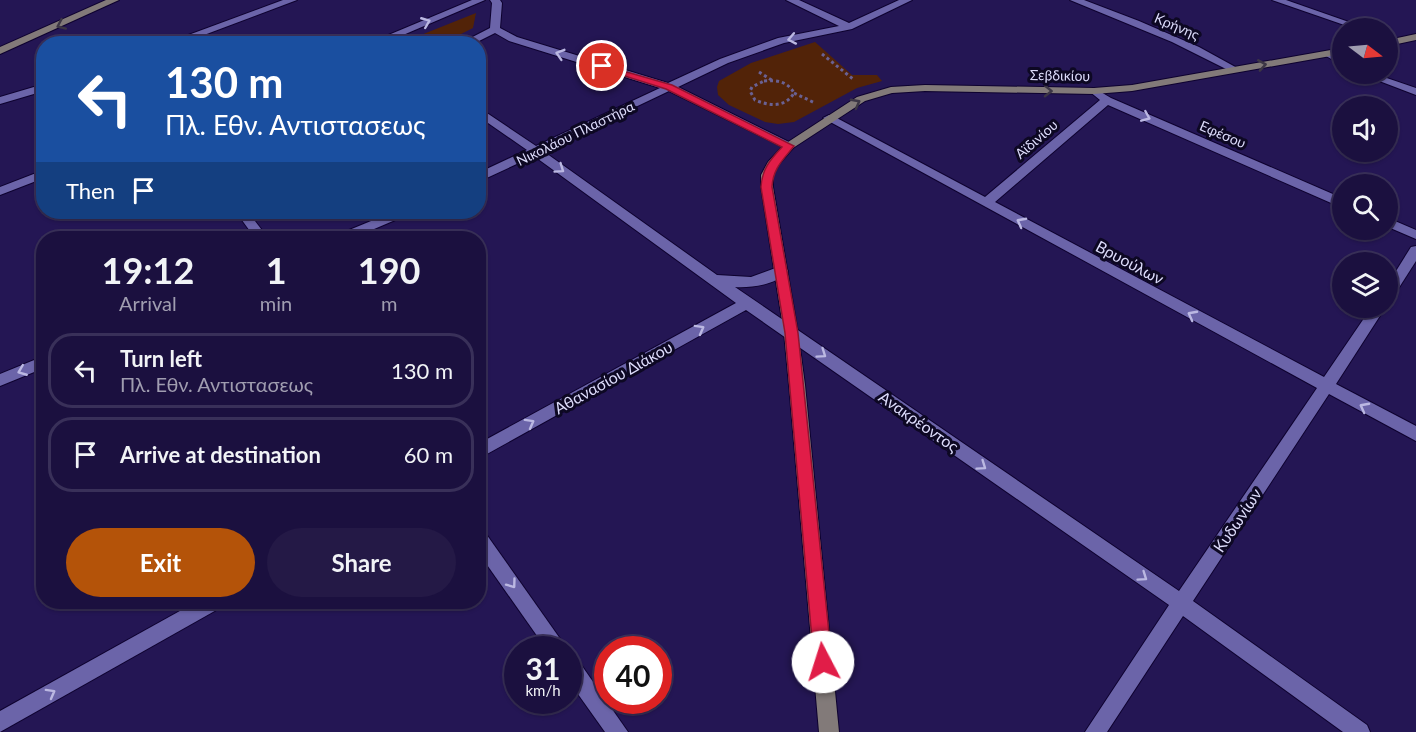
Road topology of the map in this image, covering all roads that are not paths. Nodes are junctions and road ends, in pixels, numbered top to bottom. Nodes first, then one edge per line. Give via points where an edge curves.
1 (114, 0) edge
2 (292, 0) edge
3 (480, 0) edge
4 (495, 0) edge
5 (791, 0) edge
6 (906, 0) edge
7 (1075, 0) edge
8 (1277, 0) edge
9 (1332, 18) edge
10 (849, 27) junction
11 (495, 29) junction
12 (192, 36) edge
13 (392, 36) edge
14 (481, 36) edge
15 (1416, 37) edge
16 (1398, 39) edge
17 (0, 51) edge
18 (1330, 54) edge
19 (1234, 69) junction
20 (1394, 84) edge
21 (669, 87) junction
22 (36, 90) edge
23 (1094, 91) junction
24 (1416, 92) edge
25 (1107, 100) junction
26 (0, 101) edge
27 (486, 116) edge
28 (829, 118) junction
29 (789, 146) junction
30 (537, 152) junction
31 (486, 174) edge
32 (36, 177) edge
33 (0, 191) edge
34 (1332, 199) edge
35 (986, 203) junction
36 (247, 219) edge
37 (387, 219) edge
38 (1398, 227) edge
39 (257, 231) edge
40 (358, 231) edge
41 (1416, 235) edge
42 (1416, 250) edge
43 (781, 271) junction
44 (713, 277) junction
45 (1398, 278) edge
46 (747, 303) junction
47 (1371, 318) edge
48 (791, 333) junction
49 (36, 365) edge
50 (0, 380) edge
51 (1326, 387) junction
52 (1416, 434) edge
53 (486, 448) edge
54 (486, 548) edge
55 (1181, 603) junction
56 (201, 609) edge
57 (549, 636) edge
58 (582, 682) edge
59 (0, 722) edge
60 (618, 732) edge
61 (829, 732) edge
62 (1095, 732) edge
63 (1360, 732) edge

1 -> 17 street
2 - 12 street
13 -> 3 street
4 - 11 street
5 - 10 street
6 - 10 street, Νικολάου Πλαστήρα
7 - 19 street, Κρήνης via 1176,40
8 - 9 street
10 -> 21 street, Νικολάου Πλαστήρα via 782,40
11 - 14 street
21 -> 11 street via 513,39
15 - 16 street
19 -> 18 street, Σεβδικίου
19 - 23 street, Σεβδικίου
20 - 24 street
21 - 29 street
21 - 30 street, Νικολάου Πλαστήρα
22 - 26 street
23 - 25 street, Εφέσου
28 -> 23 street, Σεβδικίου via 861,99 891,90
25 -> 34 street, Εφέσου
25 - 35 street, Αϊδινίου
27 - 30 street, Ανακρέοντος
28 - 29 street, Σεβδικίου
28 - 35 street, Βρυούλων
29 - 43 street, Σεβδικίου via 767,175
30 - 31 street, Νικολάου Πλαστήρα
30 -> 44 street, Ανακρέοντος
32 - 33 street
51 -> 35 street, Βρυούλων
36 - 39 street
37 - 40 street
38 - 41 street
42 - 45 street
43 - 44 street via 743,284
43 - 48 street, Σεβδικίου
44 - 46 street, Ανακρέοντος
46 - 48 street, Ανακρέοντος
53 -> 46 street, Αθανασίου Διάκου
47 - 51 street, Κυδωνίων
48 -> 55 street, Ανακρέοντος
48 - 61 street, Σεβδικίου
49 -> 50 street
52 -> 51 street, Βρυούλων
51 - 55 street, Κυδωνίων
54 -> 57 street
55 - 62 street, Κυδωνίων
55 - 63 street, Ανακρέοντος
59 -> 56 street
58 - 60 street

